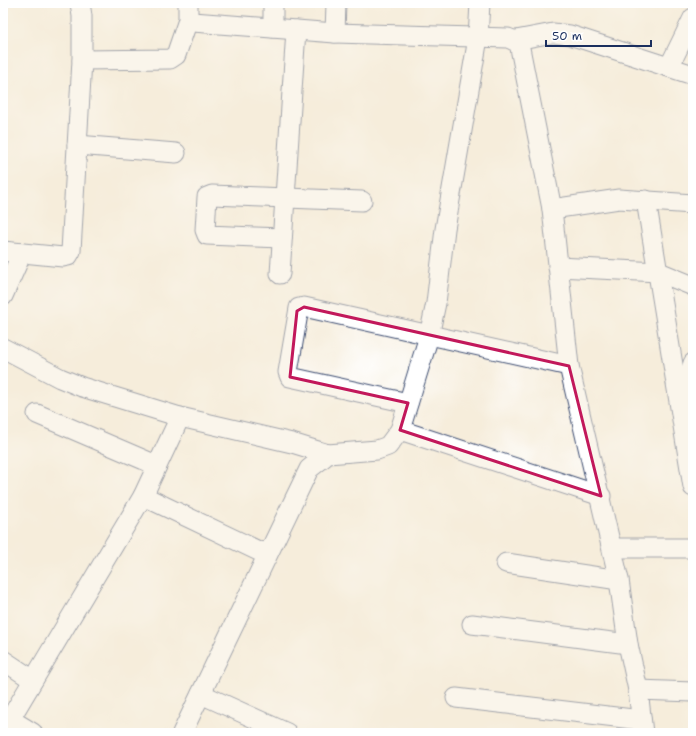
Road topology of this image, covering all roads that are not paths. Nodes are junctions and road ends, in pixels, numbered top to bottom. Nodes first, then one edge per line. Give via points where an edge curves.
1 (80, 3) edge
2 (273, 3) edge
3 (336, 3) edge
4 (480, 3) edge
5 (188, 11) edge
6 (693, 18) edge
7 (273, 28) junction
8 (296, 30) junction
9 (335, 33) junction
10 (478, 38) junction
11 (516, 40) junction
12 (82, 60) junction
13 (669, 67) junction
14 (693, 75) edge
15 (77, 145) junction
16 (176, 153) dead end
17 (285, 198) junction
18 (646, 200) junction
19 (362, 201) dead end
20 (693, 204) edge
21 (552, 209) junction
22 (282, 238) junction
23 (3, 251) edge
24 (22, 253) junction
25 (558, 268) junction
26 (659, 272) junction
27 (280, 274) dead end
28 (693, 286) edge
29 (3, 296) edge
30 (429, 336) junction
31 (3, 348) edge
32 (693, 363) edge
33 (569, 366) junction
34 (408, 403) junction
35 (680, 409) junction
36 (37, 414) dead end
37 (180, 417) junction
38 (400, 430) junction
39 (328, 454) junction
40 (156, 465) junction
41 (691, 468) edge
42 (693, 487) edge
43 (143, 496) junction
44 (601, 496) junction
45 (612, 548) junction
46 (693, 548) edge
47 (267, 555) junction
48 (506, 563) dead end
49 (619, 580) junction
50 (472, 624) dead end
51 (628, 644) junction
52 (3, 660) edge
53 (33, 680) junction
54 (638, 690) junction
55 (693, 692) edge
56 (201, 694) junction
57 (456, 698) dead end
58 (6, 725) edge
59 (642, 726) edge
60 (33, 733) edge
61 (182, 733) edge
62 (287, 733) edge

1 - 12 street
2 - 7 street
3 - 9 street
4 - 10 street
5 - 7 street via 193,22
5 - 12 street via 176,55 170,59
6 - 13 street
7 - 8 street
8 - 9 street
8 - 17 street
9 - 10 street
10 - 11 street
10 - 30 street
11 - 13 street via 559,34
11 - 21 street via 520,47
12 - 15 street
13 - 14 street
15 - 16 street
15 - 24 street via 71,251 68,256 63,257
17 - 19 street
17 - 22 street
17 - 22 street via 212,195 206,199 207,235
18 - 20 street
18 - 21 street via 619,199
18 - 26 street
21 - 25 street
22 - 27 street
23 - 24 street
24 - 29 street
25 - 26 street
25 - 33 street
26 - 28 street
26 - 35 street
30 - 33 street
30 - 34 street
30 - 34 street via 304,307 297,311 288,372 290,376
31 - 37 street via 82,387
32 - 35 street
33 - 44 street
34 - 38 street
35 - 41 street
36 - 40 street
37 - 39 street
37 - 40 street
38 - 39 street via 388,446 377,450
38 - 44 street
39 - 47 street via 309,470
40 - 43 street
41 - 42 street
43 - 47 street
43 - 53 street
44 - 45 street
45 - 46 street
45 - 49 street
47 - 56 street
48 - 49 street
49 - 51 street
50 - 51 street
51 - 54 street
52 - 53 street
53 - 58 street
54 - 55 street
54 - 59 street
56 - 61 street
56 - 62 street
57 - 59 street
58 - 60 street

